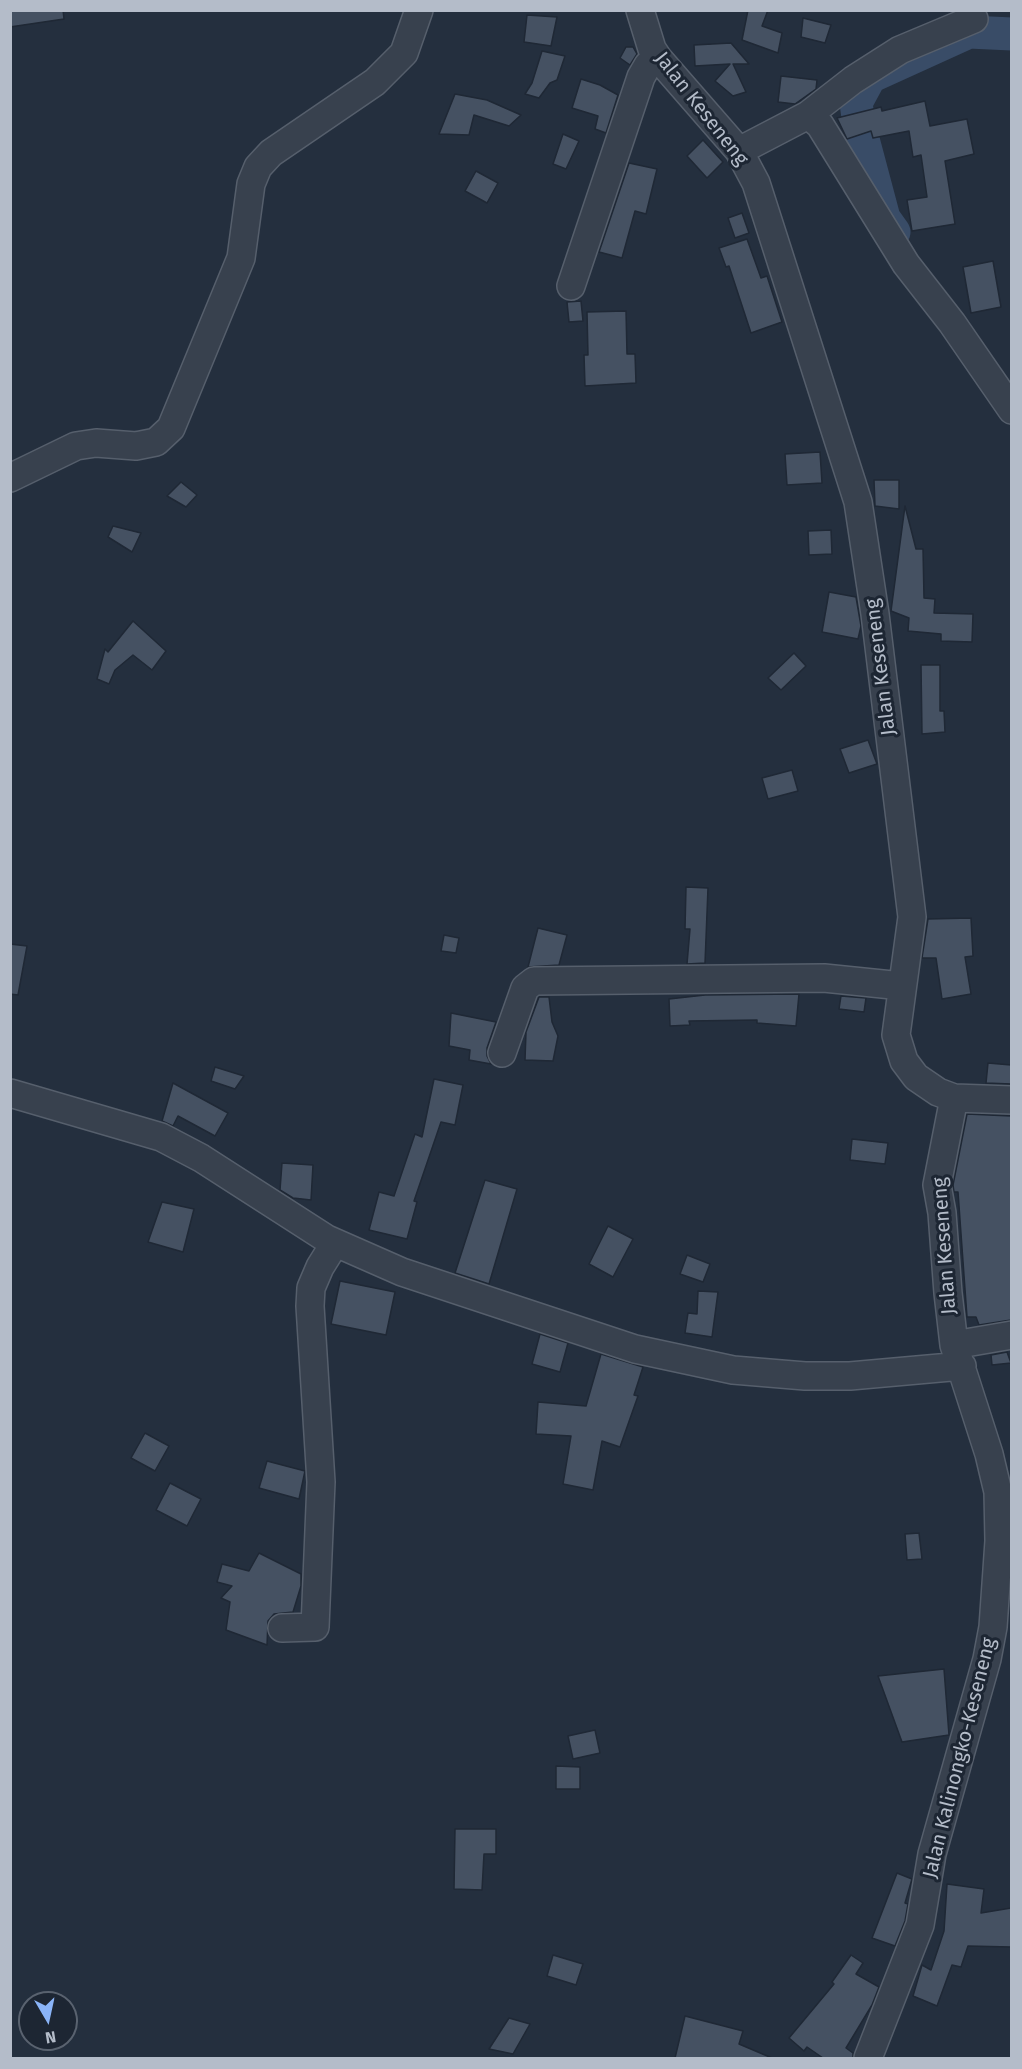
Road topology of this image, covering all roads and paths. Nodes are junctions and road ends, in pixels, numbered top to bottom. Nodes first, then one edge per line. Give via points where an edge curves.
1 (419, 10) edge
2 (640, 10) edge
3 (974, 19) dead end
4 (658, 58) junction
5 (808, 115) junction
6 (739, 151) junction
7 (571, 286) dead end
8 (1011, 410) edge
9 (10, 478) edge
10 (902, 987) junction
11 (502, 1053) dead end
12 (10, 1092) edge
13 (954, 1098) junction
14 (1011, 1100) edge
15 (336, 1243) junction
16 (1011, 1335) edge
17 (958, 1356) junction
18 (282, 1628) dead end
19 (868, 2058) edge

1 - 9 street via 404,53 375,82 258,166 251,184 241,258 171,428 156,442 136,446 76,446
2 - 4 street, Jalan Keseneng
3 - 5 street via 900,50
4 - 6 street, Jalan Keseneng
4 - 7 street via 641,77
5 - 6 street
5 - 8 street via 820,125 906,264
6 - 10 street, Jalan Keseneng via 756,183 771,226 847,460 866,539 910,894 910,938
10 - 11 street via 824,978 534,981 525,988
10 - 13 street, Jalan Keseneng via 896,1035 904,1061 922,1082
12 - 15 street via 161,1137
13 - 14 street
13 - 17 street, Jalan Keseneng via 937,1185
15 - 17 street via 402,1272 634,1349 733,1370 850,1376
15 - 18 street via 320,1267 310,1306 321,1482 315,1627
16 - 17 street
17 - 19 street, Jalan Kalinongko-Keseneng via 990,1454 998,1492 992,1639 932,1854 920,1925

